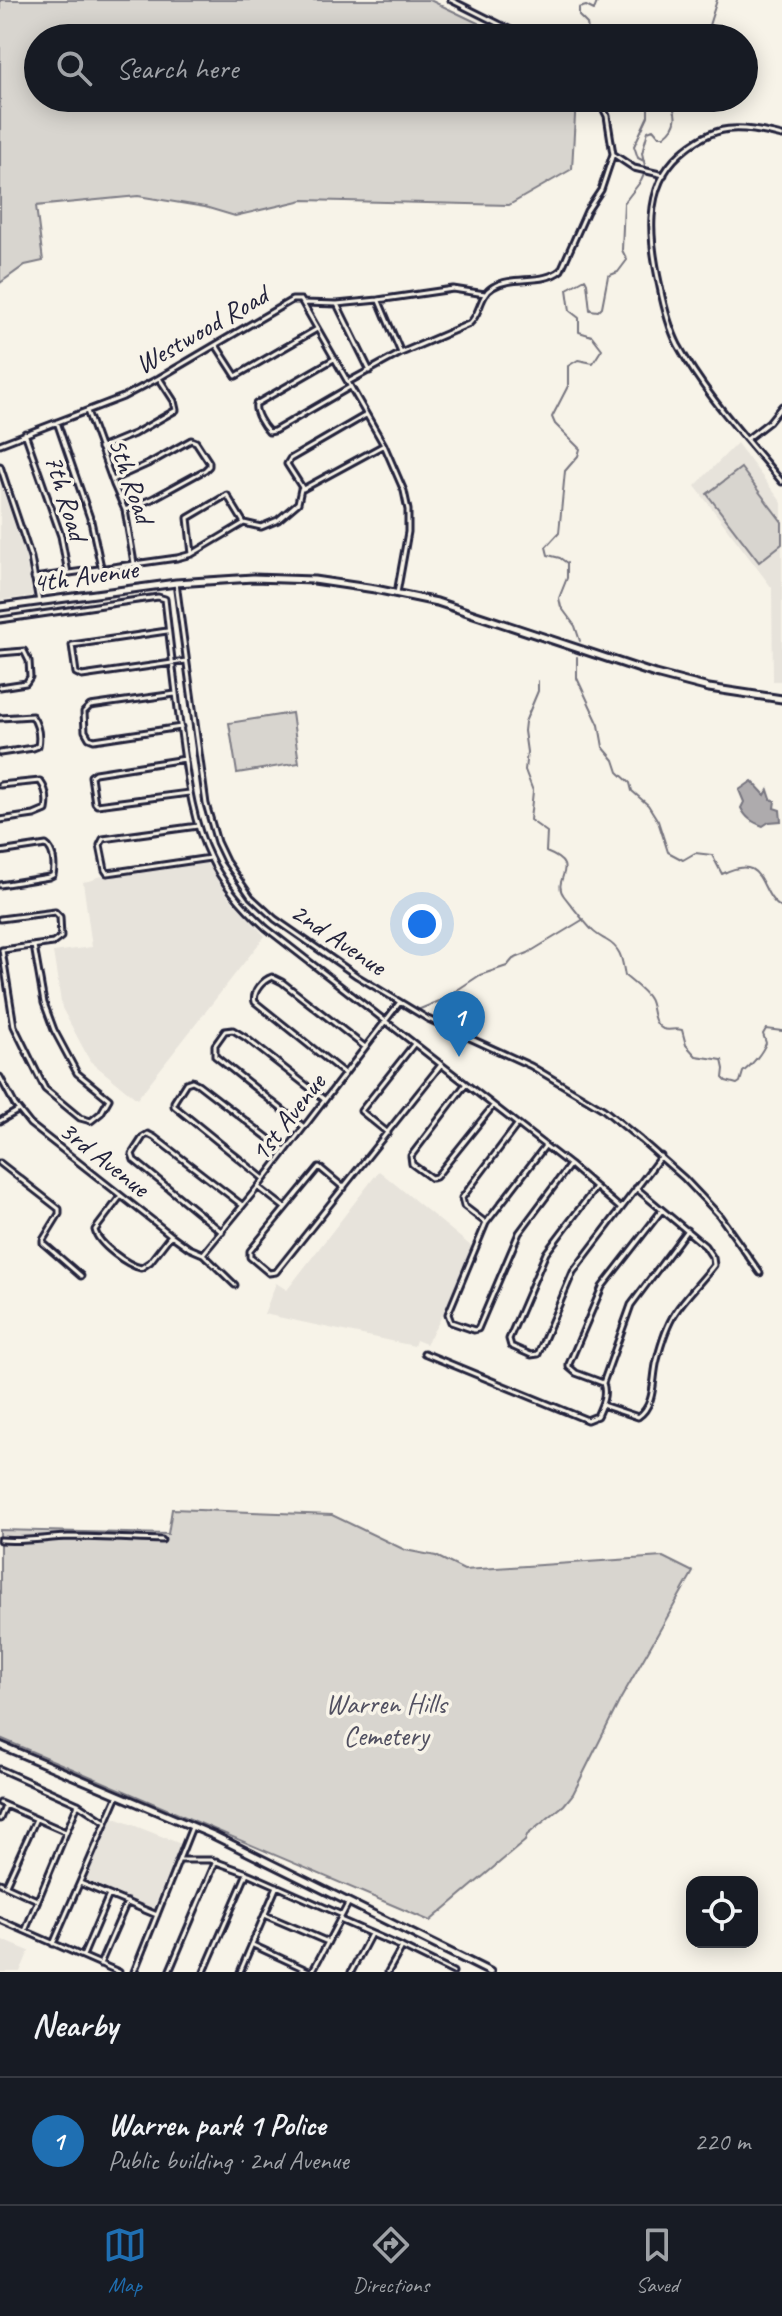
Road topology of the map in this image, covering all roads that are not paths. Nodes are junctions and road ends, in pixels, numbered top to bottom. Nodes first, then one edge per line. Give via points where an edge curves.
1 (451, 0) edge
2 (499, 24) edge
3 (605, 112) edge
4 (782, 136) edge
5 (613, 154) junction
6 (664, 175) junction
7 (485, 294) junction
8 (378, 300) junction
9 (304, 303) junction
10 (337, 304) junction
11 (317, 329) junction
12 (216, 345) junction
13 (401, 353) junction
14 (334, 359) junction
15 (370, 371) junction
16 (159, 378) junction
17 (349, 384) junction
18 (782, 406) edge
19 (87, 411) junction
20 (367, 414) junction
21 (56, 421) junction
22 (25, 433) junction
23 (747, 440) junction
24 (0, 444) edge
25 (384, 445) junction
26 (100, 448) junction
27 (0, 466) edge
28 (112, 480) junction
29 (782, 482) edge
30 (301, 488) junction
31 (125, 510) junction
32 (244, 523) junction
33 (192, 554) junction
34 (134, 563) junction
35 (101, 567) junction
36 (68, 573) junction
37 (34, 578) junction
38 (176, 583) junction
39 (397, 593) junction
40 (178, 596) junction
41 (165, 599) junction
42 (39, 602) junction
43 (0, 607) edge
44 (0, 620) edge
45 (168, 630) junction
46 (0, 653) edge
47 (186, 661) junction
48 (172, 663) junction
49 (0, 687) edge
50 (175, 694) junction
51 (782, 699) edge
52 (0, 718) edge
53 (181, 727) junction
54 (0, 753) edge
55 (185, 759) junction
56 (0, 785) edge
57 (189, 793) junction
58 (0, 820) edge
59 (198, 826) junction
60 (0, 852) edge
61 (210, 858) junction
62 (0, 885) edge
63 (0, 919) edge
64 (34, 946) junction
65 (1, 950) edge
66 (400, 1002) junction
67 (386, 1022) junction
68 (414, 1044) junction
69 (365, 1047) junction
70 (441, 1065) junction
71 (345, 1074) junction
72 (0, 1077) edge
73 (465, 1085) junction
74 (325, 1100) junction
75 (493, 1106) junction
76 (19, 1110) junction
77 (0, 1121) edge
78 (518, 1125) junction
79 (304, 1127) junction
80 (388, 1133) junction
81 (545, 1146) junction
82 (285, 1152) junction
83 (661, 1156) junction
84 (0, 1163) edge
85 (570, 1165) junction
86 (264, 1179) junction
87 (258, 1187) junction
88 (596, 1187) junction
89 (344, 1188) junction
90 (636, 1188) junction
91 (121, 1196) junction
92 (243, 1206) junction
93 (285, 1208) junction
94 (620, 1208) junction
95 (662, 1210) junction
96 (486, 1223) junction
97 (687, 1230) junction
98 (222, 1232) junction
99 (171, 1235) junction
100 (203, 1254) junction
101 (760, 1273) dead end
102 (81, 1276) dead end
103 (235, 1285) dead end
104 (424, 1353) dead end
105 (603, 1383) junction
106 (602, 1405) junction
107 (0, 1540) edge
108 (162, 1540) dead end
109 (0, 1745) edge
110 (0, 1769) edge
111 (118, 1795) junction
112 (0, 1803) edge
113 (78, 1804) junction
114 (5, 1806) junction
115 (0, 1819) edge
116 (36, 1819) junction
117 (105, 1822) junction
118 (193, 1826) junction
119 (66, 1832) junction
120 (179, 1860) junction
121 (216, 1861) junction
122 (247, 1873) junction
123 (0, 1883) edge
124 (80, 1883) junction
125 (6, 1885) junction
126 (277, 1886) junction
127 (109, 1895) junction
128 (38, 1900) junction
129 (127, 1902) junction
130 (349, 1902) junction
131 (157, 1915) junction
132 (265, 1915) junction
133 (341, 1917) junction
134 (0, 1920) edge
135 (25, 1931) junction
136 (371, 1934) junction
137 (328, 1942) junction
138 (53, 1944) junction
139 (253, 1945) junction
140 (402, 1947) junction
141 (83, 1956) junction
142 (100, 1964) junction
143 (119, 1972) edge
144 (134, 1972) edge
145 (169, 1972) edge
146 (204, 1972) edge
147 (240, 1972) edge
148 (312, 1972) edge
149 (351, 1972) edge
150 (388, 1972) edge
151 (453, 1972) edge
152 (490, 1972) edge

1 - 2 street
3 - 5 street
4 - 6 street via 744,127 726,129 690,146
5 - 6 street via 630,167
5 - 7 street via 561,270 498,285
6 - 23 street via 651,232 667,318 698,378
7 - 8 street via 453,289
7 - 13 street via 469,324
8 - 10 street
8 - 13 street
9 - 10 street
9 - 11 street, Westwood Road
9 - 12 street, Westwood Road via 292,300
10 - 15 street
11 - 12 street via 236,376
11 - 14 street, Westwood Road
12 - 16 street, Westwood Road
13 - 15 street
14 - 17 street, Westwood Road
14 - 17 street via 256,404 267,431
15 - 17 street
16 - 19 street, Westwood Road
16 - 26 street via 176,410
17 - 20 street, Westwood Road
18 - 23 street
19 - 21 street, Westwood Road
19 - 26 street, 5th Road
20 - 25 street, Westwood Road
20 - 30 street via 290,459 289,468
21 - 22 street, Westwood Road
21 - 35 street
22 - 24 street, Westwood Road
22 - 36 street, 7th Road via 61,536
23 - 29 street
25 - 30 street
25 - 39 street, Westwood Road via 408,510
26 - 28 street, 5th Road
27 - 37 street
28 - 31 street, 5th Road
28 - 31 street via 191,440 209,462 176,487
30 - 32 street via 298,503 278,520 261,527
31 - 34 street, 5th Road
32 - 33 street
32 - 33 street via 227,495 192,515 187,522
33 - 34 street
34 - 35 street
35 - 36 street
36 - 37 street
37 - 42 street
38 - 39 street, 4th Avenue via 301,579
38 - 40 street, 2nd Avenue
38 - 42 street, 4th Avenue
39 - 51 street, 4th Avenue via 655,674
40 - 41 street
40 - 47 street, 2nd Avenue
41 - 44 street
41 - 45 street
42 - 43 street, 4th Avenue
45 - 48 street
45 - 48 street via 72,645 79,676
46 - 49 street via 24,651 30,677 26,683
47 - 48 street
47 - 66 street, 2nd Avenue via 206,804 217,842 235,875 275,919
48 - 50 street
50 - 53 street
50 - 53 street via 90,706 84,712 85,731 94,740
52 - 54 street via 32,716 39,740 33,748
53 - 55 street
55 - 57 street
55 - 57 street via 91,776 97,805
56 - 58 street via 40,781 47,807 34,815
57 - 59 street
59 - 61 street
59 - 61 street via 103,839 105,870
60 - 62 street via 46,845 54,872
61 - 67 street via 259,922
63 - 64 street via 59,913 61,937
64 - 65 street
64 - 65 street via 54,1030 77,1073 109,1099 91,1121 45,1089 14,1026
66 - 67 street, 1st Avenue
66 - 83 street, 2nd Avenue via 559,1082
67 - 68 street
67 - 69 street, 1st Avenue
68 - 70 street
68 - 80 street via 361,1111
69 - 71 street, 1st Avenue
69 - 71 street via 282,982 265,980 255,1002
70 - 73 street
70 - 80 street
71 - 74 street, 1st Avenue
72 - 76 street, 3rd Avenue
73 - 75 street
73 - 75 street via 411,1156 412,1164 428,1178 436,1177
74 - 79 street, 1st Avenue
74 - 79 street via 246,1038 225,1031 215,1045 215,1056
75 - 78 street
76 - 77 street
76 - 91 street, 3rd Avenue
78 - 81 street
78 - 96 street via 462,1198 464,1206
79 - 82 street, 1st Avenue
80 - 89 street
81 - 85 street
81 - 96 street
82 - 86 street, 1st Avenue
82 - 86 street via 198,1084 186,1083 174,1106
83 - 90 street
83 - 101 street, 2nd Avenue via 719,1215
84 - 102 street via 59,1209 43,1243
85 - 88 street
85 - 96 street via 519,1233 474,1330 451,1322 448,1314
86 - 87 street, 1st Avenue
87 - 92 street, 1st Avenue
87 - 93 street
88 - 94 street
88 - 94 street via 546,1253 509,1339 511,1346 538,1354 573,1272
89 - 93 street via 319,1167
89 - 93 street via 276,1272 269,1273 250,1251
90 - 94 street
90 - 95 street
91 - 99 street, 3rd Avenue
91 - 99 street via 95,1230 102,1243 141,1268
92 - 98 street, 1st Avenue
92 - 98 street via 154,1137 143,1137 132,1154 134,1160
95 - 97 street
95 - 105 street via 602,1287 569,1364 576,1373
97 - 105 street via 631,1305
97 - 106 street via 705,1246 714,1265 668,1327 645,1412 638,1417
98 - 100 street, 1st Avenue
99 - 100 street, 3rd Avenue
100 - 103 street, 3rd Avenue
104 - 106 street via 583,1419 597,1416
105 - 106 street
107 - 108 street
109 - 111 street
110 - 113 street
111 - 117 street
111 - 118 street
112 - 114 street
113 - 117 street
113 - 119 street
114 - 115 street
114 - 116 street
116 - 119 street
116 - 125 street
117 - 124 street
118 - 120 street
118 - 130 street
119 - 128 street
120 - 121 street
120 - 131 street
121 - 122 street
121 - 145 street
122 - 126 street
122 - 146 street
123 - 125 street
124 - 127 street
124 - 138 street
125 - 128 street
126 - 132 street
126 - 133 street
127 - 129 street
127 - 141 street
128 - 135 street
129 - 131 street
129 - 142 street
130 - 133 street
130 - 152 street
131 - 144 street
132 - 137 street
132 - 139 street
133 - 136 street
133 - 137 street
134 - 135 street
135 - 138 street
136 - 140 street
136 - 149 street
137 - 148 street
138 - 141 street
139 - 147 street
139 - 148 street
140 - 150 street
140 - 151 street
141 - 142 street
142 - 143 street

